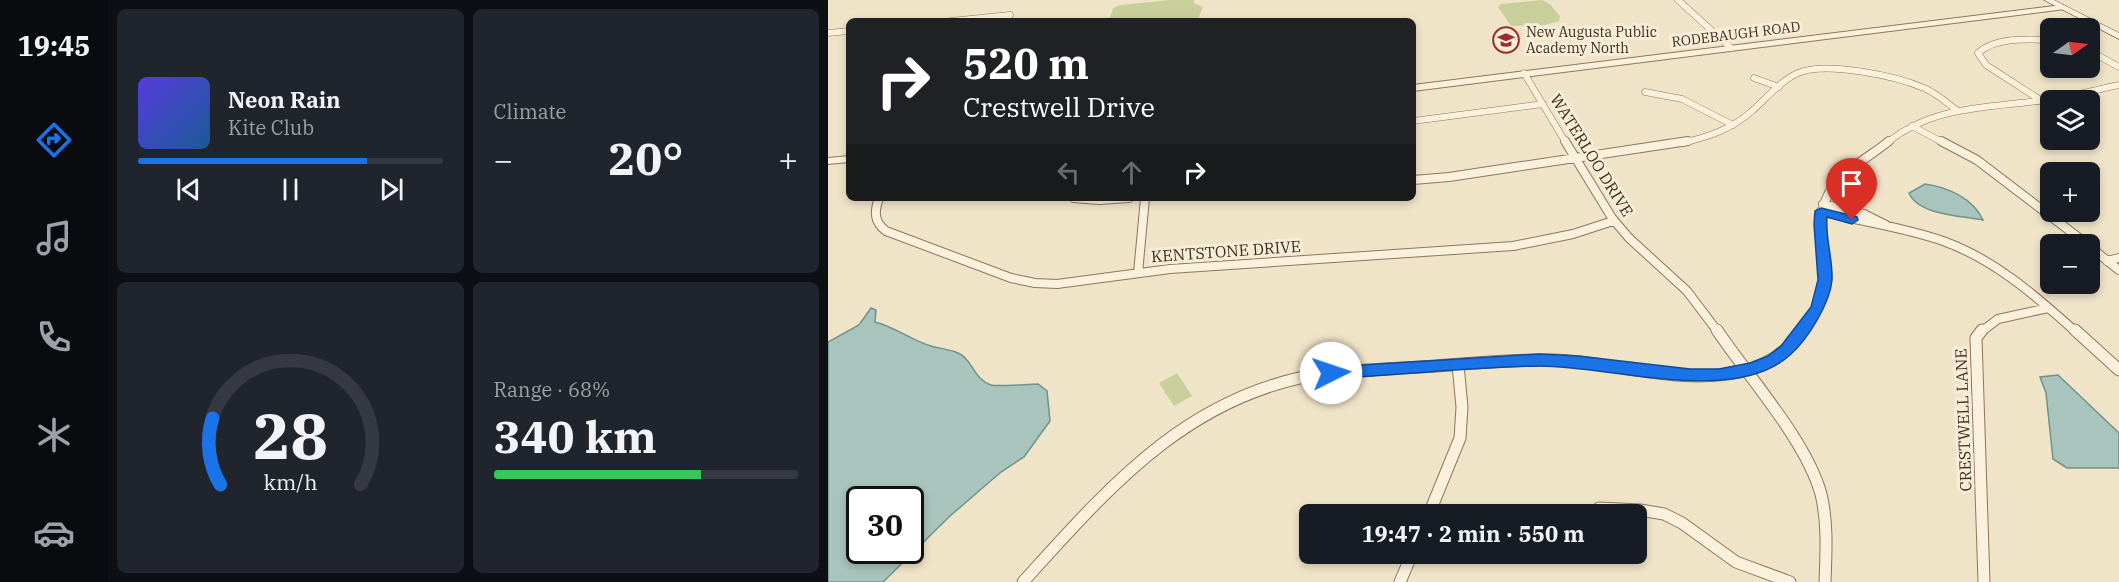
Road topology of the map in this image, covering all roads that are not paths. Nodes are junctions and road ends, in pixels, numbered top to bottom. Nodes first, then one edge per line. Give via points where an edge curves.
1 (1678, 0) edge
2 (2049, 0) edge
3 (2062, 7) junction
4 (1010, 15) dead end
5 (980, 18) edge
6 (846, 31) edge
7 (828, 33) edge
8 (2119, 36) edge
9 (2040, 39) edge
10 (1731, 48) junction
11 (2100, 57) edge
12 (2119, 67) edge
13 (1524, 73) junction
14 (1754, 78) dead end
15 (2119, 85) edge
16 (1416, 87) edge
17 (1779, 87) junction
18 (2095, 90) edge
19 (1645, 92) dead end
20 (2040, 100) edge
21 (2040, 101) edge
22 (1543, 104) junction
23 (1958, 111) junction
24 (1416, 121) edge
25 (1733, 125) junction
26 (1911, 126) junction
27 (846, 159) edge
28 (1575, 159) junction
29 (828, 161) edge
30 (1416, 180) edge
31 (878, 201) edge
32 (1145, 201) edge
33 (1822, 208) junction
34 (1614, 220) junction
35 (2073, 234) edge
36 (2100, 255) edge
37 (2119, 258) edge
38 (2107, 261) junction
39 (2119, 270) edge
40 (1138, 273) junction
41 (2048, 308) junction
42 (1458, 365) junction
43 (1745, 370) junction
44 (2119, 370) edge
45 (1433, 504) edge
46 (1647, 511) edge
47 (1408, 564) edge
48 (1023, 582) edge
49 (1400, 582) edge
50 (1790, 582) edge
51 (1825, 582) edge
52 (1984, 582) edge

1 - 10 street
2 - 3 main road
3 - 8 main road
3 - 10 street, RODEBAUGH ROAD
4 - 5 street
6 - 7 street
9 - 20 street via 1991,45 1978,53 1986,65
10 - 13 street, RODEBAUGH ROAD
11 - 12 street
13 - 16 street, RODEBAUGH ROAD
13 - 22 street, WATERLOO DRIVE
14 - 17 street
15 - 18 street
17 - 23 street via 1802,70 1837,69 1916,84
17 - 25 street
19 - 25 street via 1682,99
21 - 23 street
22 - 24 street
22 - 28 street, WATERLOO DRIVE
23 - 26 street
25 - 28 street via 1687,142
26 - 33 street via 1843,177 1831,189
26 - 35 street via 1977,160
27 - 29 street
28 - 30 street
28 - 34 street, WATERLOO DRIVE
31 - 40 street, KENTSTONE DRIVE via 875,220 886,231 1016,279 1063,284
32 - 40 street
33 - 41 street via 1872,225 1941,240 1976,255 2015,279
33 - 43 street via 1825,280 1817,308 1787,350
34 - 40 street, KENTSTONE DRIVE via 1573,234 1513,246
34 - 43 street, WATERLOO DRIVE via 1698,303
36 - 38 street
37 - 38 street
38 - 39 street
41 - 44 street
41 - 52 street, CRESTWELL LANE via 1996,320 1981,330 1977,338
42 - 43 street via 1559,360 1690,375
42 - 45 street via 1460,438
42 - 48 street via 1302,377 1257,389 1212,409 1171,433 1134,462
43 - 51 street, WATERLOO DRIVE via 1798,444 1818,487 1826,525
46 - 50 street via 1688,525 1732,560 1750,569
47 - 49 street

